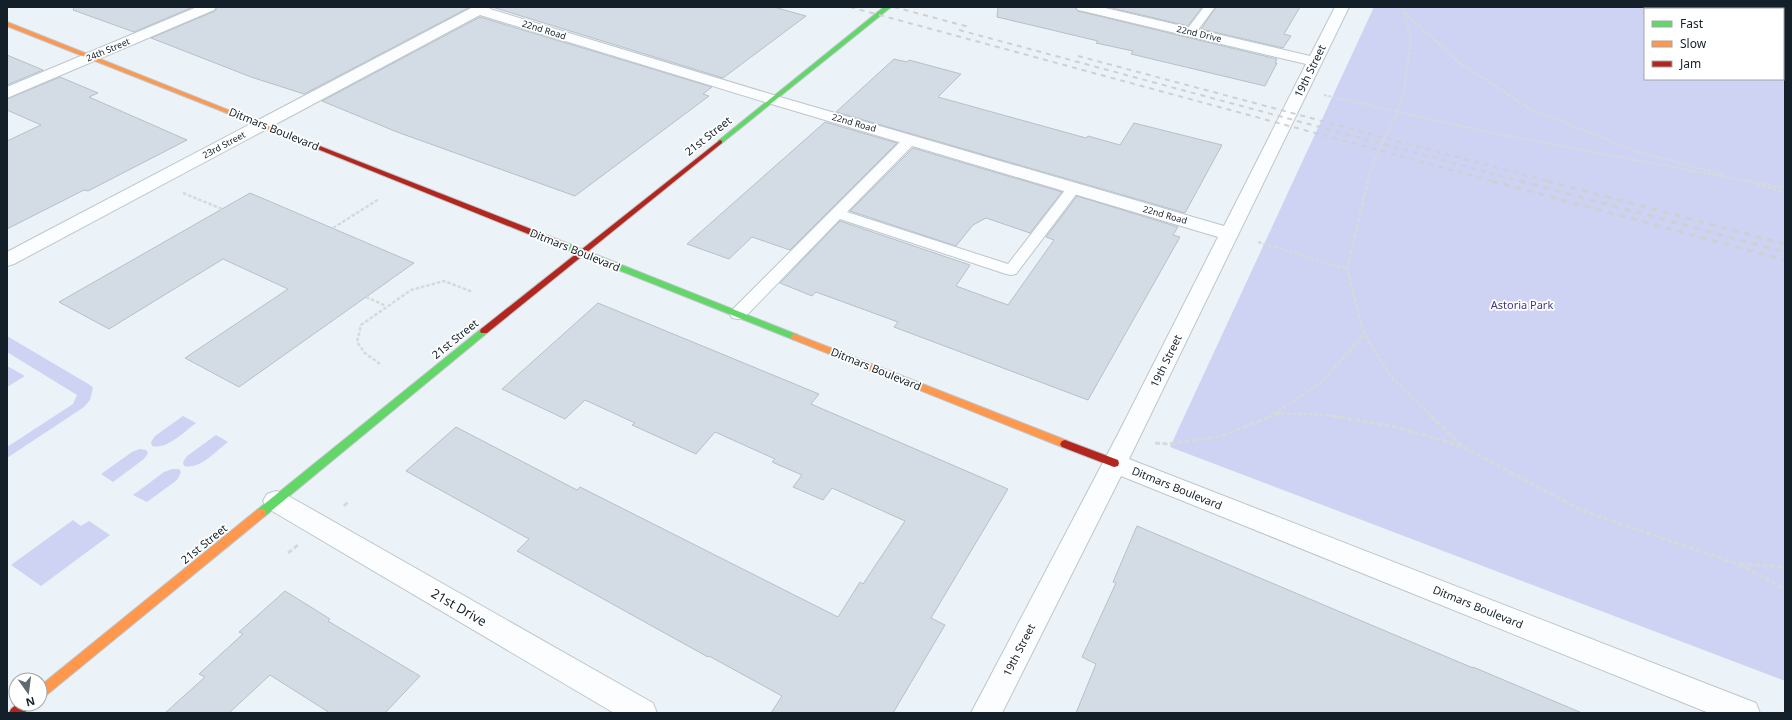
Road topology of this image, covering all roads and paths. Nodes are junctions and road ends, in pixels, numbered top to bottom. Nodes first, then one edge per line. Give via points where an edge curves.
1 (209, 7) edge
2 (888, 7) edge
3 (1083, 7) edge
4 (1210, 7) edge
5 (1342, 7) edge
6 (1403, 7) edge
7 (482, 8) edge
8 (1404, 12) junction
9 (7, 24) edge
10 (1191, 32) junction
11 (92, 57) junction
12 (1314, 61) junction
13 (7, 93) edge
14 (1322, 94) dead end
15 (774, 100) junction
16 (1397, 112) junction
17 (262, 125) junction
18 (910, 140) junction
19 (1746, 181) junction
20 (1074, 188) junction
21 (1785, 188) edge
22 (180, 192) dead end
23 (1785, 193) edge
24 (379, 199) dead end
25 (222, 209) dead end
26 (837, 213) junction
27 (333, 228) dead end
28 (1229, 234) junction
29 (1258, 242) dead end
30 (581, 252) junction
31 (7, 260) edge
32 (1347, 269) junction
33 (473, 292) dead end
34 (366, 297) dead end
35 (386, 306) junction
36 (738, 314) junction
37 (1364, 334) junction
38 (380, 364) dead end
39 (1275, 414) junction
40 (1152, 443) dead end
41 (1463, 447) junction
42 (1114, 463) junction
43 (276, 501) junction
44 (349, 501) dead end
45 (344, 506) dead end
46 (300, 544) dead end
47 (288, 553) dead end
48 (1738, 564) junction
49 (1785, 567) edge
50 (1785, 588) edge
51 (48, 686) edge
52 (642, 713) edge
53 (986, 713) edge
54 (1745, 713) edge

1 - 11 street, 24th Street
2 - 15 street, 21st Street
3 - 10 street, 22nd Drive
4 - 10 lane
5 - 12 street, 19th Street
6 - 8 path
7 - 15 street, 22nd Road
7 - 17 street, 23rd Street
8 - 16 path via 1411,40 1404,91
8 - 19 path via 1461,64 1532,110 1635,151
9 - 11 street, Ditmars Boulevard
10 - 12 street, 22nd Drive
11 - 13 street, 24th Street
11 - 17 street, Ditmars Boulevard
12 - 28 street, 19th Street
14 - 16 path
15 - 18 street, 22nd Road
15 - 30 street, 21st Street
16 - 19 path via 1492,133
16 - 32 path via 1372,167 1364,192
17 - 30 street, Ditmars Boulevard
17 - 31 street, 23rd Street
18 - 20 street, 22nd Road
18 - 26 lane
19 - 21 path
19 - 23 path
20 - 26 lane via 1011,270
20 - 28 street, 22nd Road
22 - 25 path
24 - 27 path
26 - 36 lane
28 - 42 street, 19th Street
29 - 32 path
30 - 36 street, Ditmars Boulevard
30 - 43 street, 21st Street
32 - 37 path
33 - 35 path via 444,282 411,290
34 - 35 path
35 - 38 path via 361,325 357,342 365,353
36 - 42 street, Ditmars Boulevard
37 - 39 path via 1321,384
37 - 41 path via 1393,379
39 - 40 path via 1222,436 1168,444
39 - 41 path via 1327,415 1373,422 1426,434
41 - 48 path via 1583,511
42 - 53 street, 19th Street
42 - 54 street, Ditmars Boulevard
43 - 51 street, 21st Street
43 - 52 street, 21st Drive
44 - 45 path
46 - 47 path
48 - 49 path
48 - 50 path

